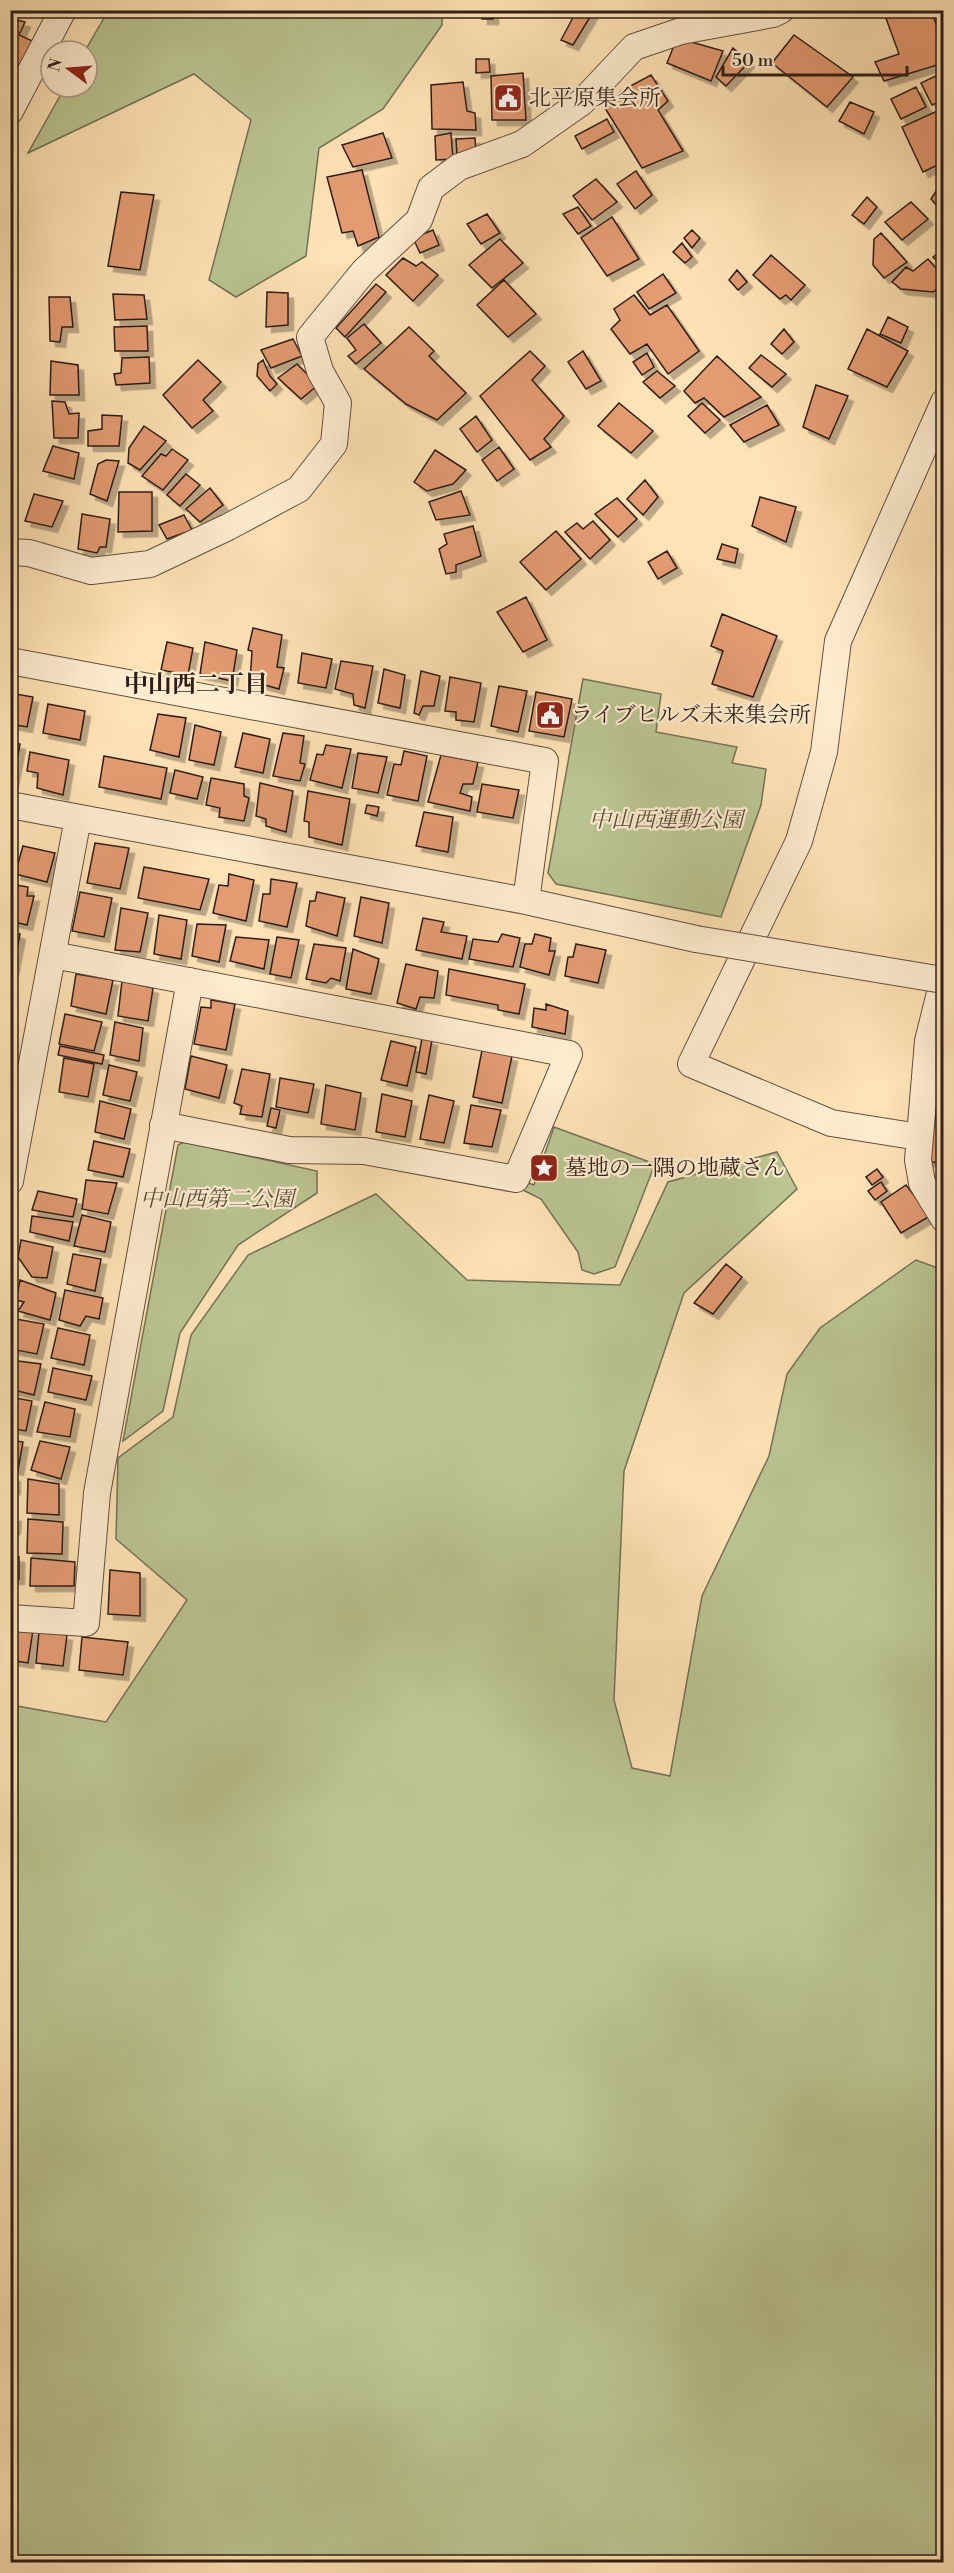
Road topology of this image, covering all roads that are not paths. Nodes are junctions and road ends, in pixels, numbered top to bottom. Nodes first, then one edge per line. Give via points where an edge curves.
1 (63, 10) edge
2 (781, 10) edge
3 (723, 17) edge
4 (10, 111) edge
5 (944, 402) edge
6 (10, 552) edge
7 (10, 661) edge
8 (10, 806) edge
9 (78, 818) junction
10 (526, 901) junction
11 (53, 955) junction
12 (943, 979) edge
13 (190, 981) junction
14 (19, 1088) edge
15 (163, 1125) junction
16 (919, 1137) junction
17 (10, 1181) edge
18 (944, 1219) edge
19 (10, 1618) edge

1 - 4 street
2 - 3 street
3 - 6 street via 634,47 582,102 522,144 459,167 431,188 419,220 364,271 310,337 320,371 338,403 334,444 299,489 150,564 91,572 29,553
5 - 16 street via 838,641 824,752 798,841 691,1064 831,1123
7 - 10 street via 545,761
8 - 9 street
9 - 10 street
9 - 11 street
10 - 12 street, bridge via 696,939
11 - 13 street
11 - 14 street
12 - 16 street via 927,1041
13 - 15 street
13 - 15 street via 569,1054 516,1179 364,1151 289,1150
14 - 17 street
15 - 19 street via 97,1493 86,1623
16 - 18 street via 922,1183

